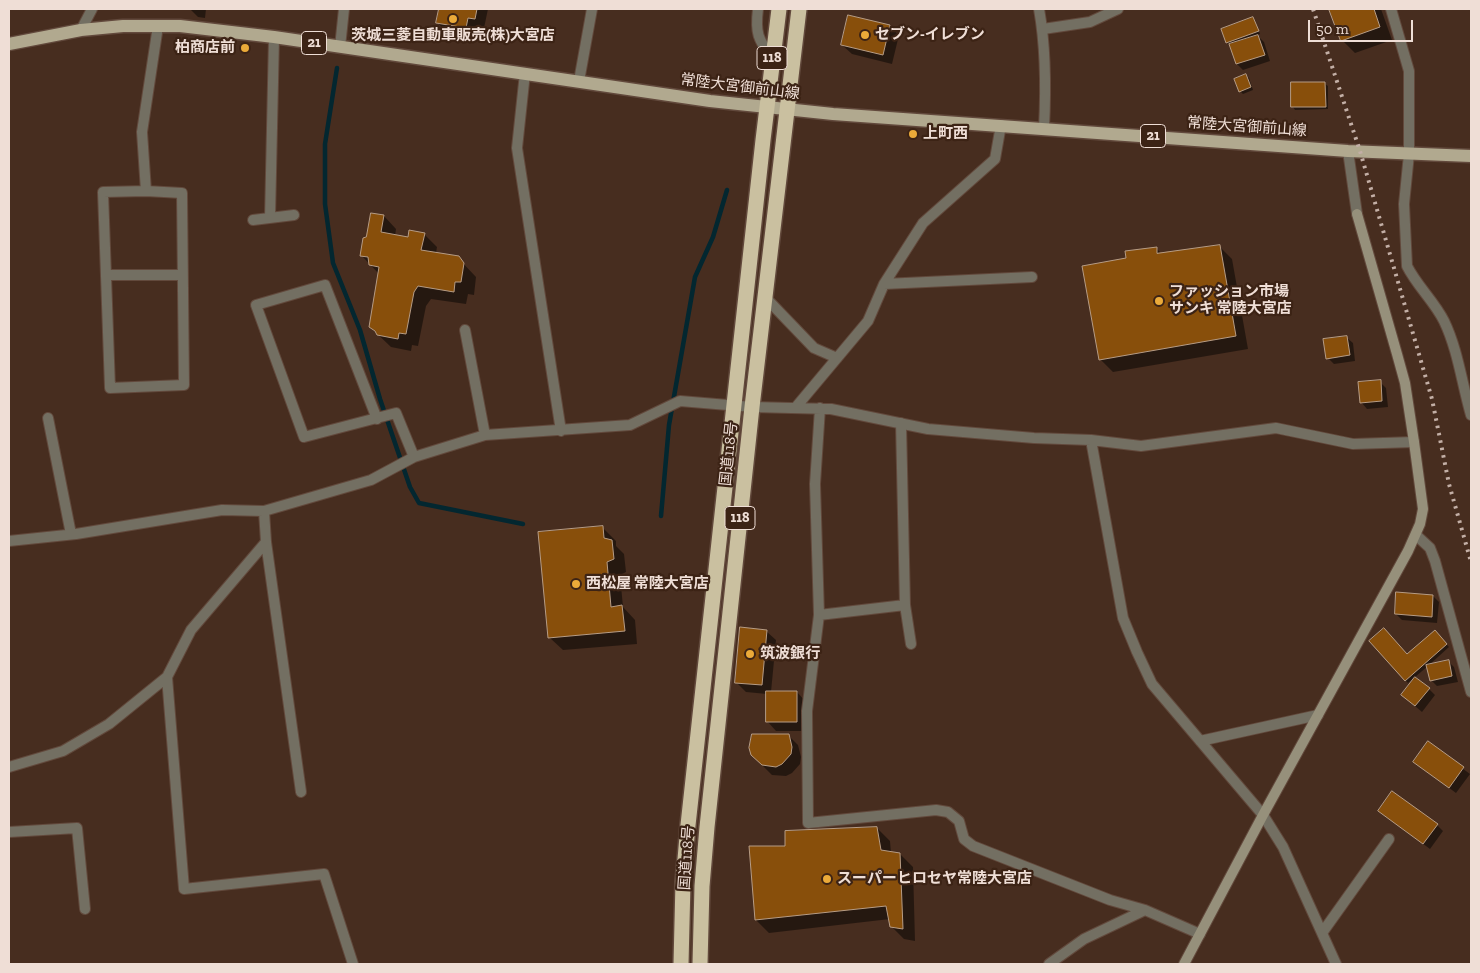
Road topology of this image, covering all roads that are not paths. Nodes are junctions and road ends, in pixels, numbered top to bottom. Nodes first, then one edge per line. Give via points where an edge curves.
1 (92, 9) edge
2 (344, 9) edge
3 (592, 9) edge
4 (758, 9) edge
5 (779, 9) edge
6 (799, 9) edge
7 (1039, 9) edge
8 (1118, 9) edge
9 (1391, 9) edge
10 (158, 26) junction
11 (1043, 29) junction
12 (81, 30) junction
13 (274, 37) junction
14 (9, 44) edge
15 (340, 47) junction
16 (772, 59) junction
17 (524, 73) junction
18 (579, 81) junction
19 (766, 107) junction
20 (787, 109) junction
21 (1001, 125) junction
22 (1044, 128) junction
23 (1348, 150) junction
24 (1409, 154) junction
25 (1471, 156) edge
26 (146, 191) junction
27 (294, 215) dead end
28 (270, 218) junction
29 (253, 220) dead end
30 (107, 275) junction
31 (182, 275) junction
32 (1032, 277) dead end
33 (884, 284) junction
34 (764, 296) junction
35 (465, 330) dead end
36 (838, 358) junction
37 (734, 405) junction
38 (752, 406) junction
39 (796, 407) junction
40 (820, 408) junction
41 (1471, 415) edge
42 (48, 418) dead end
43 (377, 420) junction
44 (902, 423) junction
45 (561, 431) junction
46 (485, 435) junction
47 (1091, 440) junction
48 (1414, 442) junction
49 (414, 456) junction
50 (264, 511) junction
51 (71, 534) junction
52 (1416, 535) junction
53 (9, 541) edge
54 (266, 542) junction
55 (905, 605) junction
56 (819, 615) junction
57 (912, 644) dead end
58 (167, 677) junction
59 (1471, 692) edge
60 (1318, 716) junction
61 (1200, 741) junction
62 (9, 767) edge
63 (301, 792) dead end
64 (1263, 815) junction
65 (9, 832) edge
66 (1389, 838) dead end
67 (85, 909) dead end
68 (1145, 910) junction
69 (1322, 933) junction
70 (1200, 934) junction
71 (353, 964) edge
72 (681, 964) edge
73 (700, 964) edge
74 (1049, 964) edge
75 (1184, 964) edge
76 (1336, 964) edge

1 - 12 street
2 - 15 street
3 - 18 street
4 - 16 street via 756,25 760,41
5 - 16 highway, 国道118号 / 118
6 - 20 highway, 国道118号 / 118
7 - 11 street
8 - 11 street via 1090,22
9 - 24 street via 1409,71
10 - 12 main road, 常陸大宮御前山線 / 21
10 - 13 main road, 常陸大宮御前山線 / 21
10 - 26 street via 142,132
11 - 22 street
12 - 14 main road, 常陸大宮御前山線 / 21
13 - 15 main road, 常陸大宮御前山線 / 21
13 - 28 street
15 - 17 main road, 常陸大宮御前山線 / 21
16 - 19 highway, 国道118号 / 118
17 - 18 main road, 常陸大宮御前山線 / 21
17 - 45 street via 517,148
18 - 19 main road, 常陸大宮御前山線 / 21
19 - 20 main road, 常陸大宮御前山線 / 21
19 - 37 highway, 国道118号 / 118
20 - 21 main road, 常陸大宮御前山線 / 21
20 - 34 highway, 国道118号 / 118
21 - 22 main road, 常陸大宮御前山線 / 21
21 - 33 street via 995,159 923,223
22 - 23 main road, 常陸大宮御前山線 / 21
23 - 24 main road, 常陸大宮御前山線 / 21
23 - 48 street via 1357,214 1405,383
24 - 25 main road, 常陸大宮御前山線 / 21
24 - 41 street via 1404,204 1407,266 1450,336
26 - 30 street via 104,192
26 - 31 street via 182,193
27 - 28 street
28 - 29 street
30 - 31 street
30 - 31 street via 110,388 184,386
32 - 33 street
33 - 36 street via 868,322
34 - 36 street via 814,348
34 - 38 highway, 国道118号 / 118
35 - 46 street
36 - 39 street
37 - 38 street
37 - 45 street via 680,401 630,425
37 - 72 highway, 国道118号 / 118 via 688,825
38 - 39 street
38 - 73 highway, 国道118号 / 118 via 706,826
39 - 40 street
40 - 44 street
40 - 56 street via 815,484
42 - 51 street
43 - 43 street via 304,437 256,304 325,285
43 - 49 street via 396,413
44 - 47 street via 928,429
44 - 55 street
45 - 46 street
46 - 49 street
47 - 48 street via 1141,446 1276,428 1353,444
47 - 61 street via 1129,634 1152,684
48 - 52 street via 1423,509
49 - 50 street via 371,480
50 - 51 street via 222,510
50 - 54 street
51 - 53 street
52 - 59 street via 1430,548 1435,561
52 - 60 street
54 - 58 street via 191,630
54 - 63 street
55 - 56 street
55 - 57 street
56 - 68 street via 807,711 808,823 936,810 948,812 959,821 964,839 973,846 1110,900
58 - 62 street via 109,724 63,750
58 - 71 street via 184,889 324,874
60 - 61 street
60 - 64 street
61 - 64 street
64 - 69 street via 1283,847
64 - 70 street
65 - 67 street via 77,828
66 - 69 street
68 - 70 street
68 - 74 street via 1084,939
69 - 76 street
70 - 75 street

